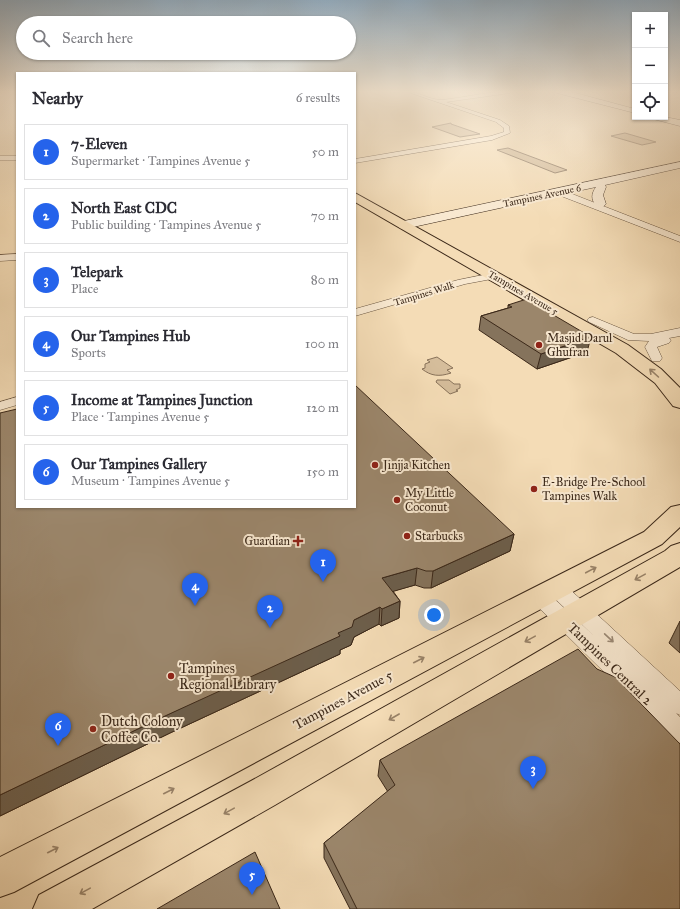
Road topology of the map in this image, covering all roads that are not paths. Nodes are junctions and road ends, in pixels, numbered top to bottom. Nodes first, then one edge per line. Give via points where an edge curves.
1 (506, 133) edge
2 (0, 158) edge
3 (16, 158) edge
4 (356, 161) edge
5 (680, 165) edge
6 (680, 168) edge
7 (601, 186) junction
8 (356, 189) edge
9 (567, 193) junction
10 (356, 197) edge
11 (600, 204) junction
12 (414, 226) junction
13 (680, 235) edge
14 (680, 239) edge
15 (16, 257) edge
16 (0, 258) edge
17 (476, 266) junction
18 (496, 273) junction
19 (356, 305) edge
20 (356, 314) edge
21 (593, 320) junction
22 (680, 332) edge
23 (680, 336) edge
24 (656, 358) junction
25 (680, 380) edge
26 (16, 401) edge
27 (680, 402) edge
28 (0, 406) edge
29 (16, 413) edge
30 (0, 418) edge
31 (680, 513) edge
32 (680, 553) edge
33 (548, 592) junction
34 (572, 616) junction
35 (680, 705) edge
36 (680, 732) edge
37 (6, 872) edge
38 (53, 909) edge

1 - 4 street
2 - 3 street
5 - 9 street, Tampines Avenue 6
6 - 7 street, Tampines Avenue 6
7 - 9 street, Tampines Avenue 6
7 - 11 street via 597,193
8 - 12 main road, Tampines Avenue 5
9 - 11 street
9 - 12 street, Tampines Avenue 6
9 - 14 street
10 - 12 main road, Tampines Avenue 5
11 - 13 street
12 - 17 main road, Tampines Avenue 5
12 - 18 main road, Tampines Avenue 5
15 - 16 street
17 - 18 main road, Tampines Avenue 5
17 - 19 street, Tampines Walk via 469,275
18 - 20 street, Tampines Walk
18 - 21 main road, Tampines Avenue 5
27 -> 18 main road, Tampines Avenue 5 via 650,369 622,349
21 - 22 street via 623,334 640,338
21 - 24 main road, Tampines Avenue 5
23 - 24 street via 653,344 651,347
24 - 25 main road, Tampines Avenue 5
26 - 28 street
29 - 30 street
33 -> 31 main road, Tampines Avenue 5 via 653,538
32 -> 34 main road
33 - 34 street, Tampines Central 2
37 -> 33 main road, Tampines Avenue 5
34 -> 35 street, Tampines Central 2
34 - 36 street, Tampines Central 2
34 -> 38 main road via 263,793

